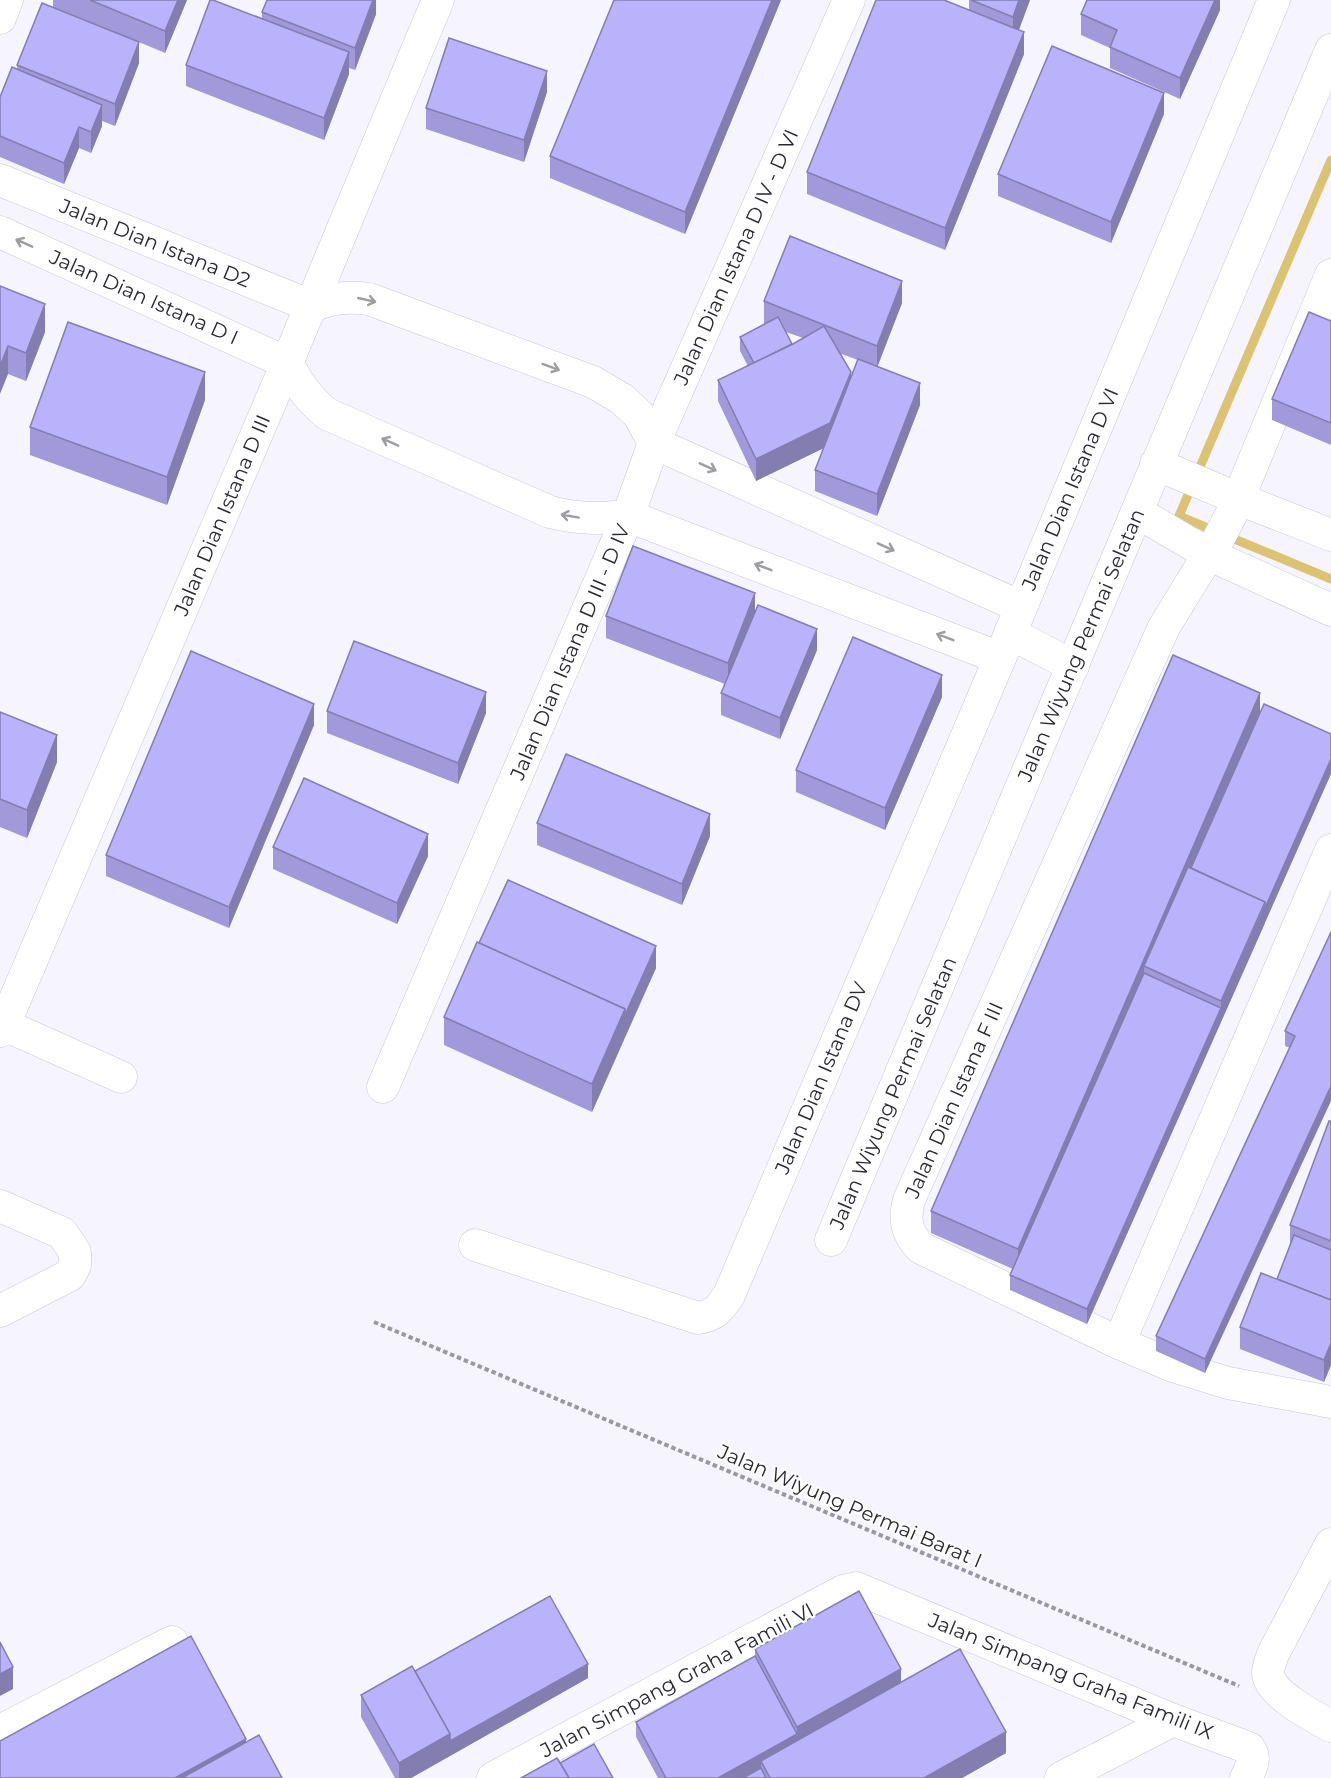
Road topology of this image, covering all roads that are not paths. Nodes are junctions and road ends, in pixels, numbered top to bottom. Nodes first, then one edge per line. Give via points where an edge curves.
1 (7, 0) edge
2 (438, 0) edge
3 (849, 0) edge
4 (1274, 0) edge
5 (0, 18) edge
6 (1331, 50) edge
7 (0, 180) edge
8 (0, 232) edge
9 (1331, 275) edge
10 (311, 306) junction
11 (287, 363) junction
12 (654, 443) junction
13 (1165, 468) junction
14 (1231, 500) junction
15 (1137, 512) junction
16 (628, 516) junction
17 (1331, 535) edge
18 (1213, 551) junction
19 (1331, 610) edge
20 (1010, 633) junction
21 (1073, 666) junction
22 (1331, 850) edge
23 (1, 1026) edge
24 (121, 1077) dead end
25 (383, 1088) dead end
26 (0, 1206) edge
27 (831, 1240) dead end
28 (475, 1245) dead end
29 (0, 1311) edge
30 (1119, 1343) junction
31 (1331, 1402) edge
32 (1331, 1544) edge
33 (862, 1590) joint
34 (172, 1642) dead end
35 (1173, 1720) junction
36 (1322, 1721) edge
37 (0, 1731) edge
38 (493, 1778) edge
39 (1061, 1778) edge
40 (1246, 1778) edge

1 - 5 street
2 - 10 street
3 - 12 street, Jalan Dian Istana D IV - D VI
4 - 20 street, Jalan Dian Istana D VI
6 - 13 street, Jalan Wiyung Permai Selatan
7 - 10 street, Jalan Dian Istana D2
11 -> 8 street, Jalan Dian Istana D I
9 - 14 street, Jalan Dian Istana F III
10 - 11 street
10 -> 12 street via 349,297 369,299 593,382 622,399 639,415
16 -> 11 street via 600,519 550,512 327,414 310,399
11 - 23 street, Jalan Dian Istana D III
12 - 16 street, Jalan Dian Istana D IV - D VI
12 -> 20 street, Jalan Dian Istana D VI
13 - 14 street
13 - 15 street, Jalan Wiyung Permai Selatan
14 - 17 street
14 - 18 street, Jalan Dian Istana F III
15 - 18 street
15 - 21 street, Jalan Wiyung Permai Selatan
20 -> 16 street, Jalan Dian Istana D III - D IV
16 - 25 street, Jalan Dian Istana D III - D IV
18 - 19 street
18 - 30 street, Jalan Dian Istana F III via 1164,627 905,1215 913,1240 921,1248
20 - 21 street
20 - 28 street, Jalan Dian Istana DV via 739,1273 720,1308 711,1316 698,1318
21 - 27 street, Jalan Wiyung Permai Selatan
22 - 30 street
23 - 24 street
26 - 29 street via 62,1233 75,1252 70,1275
30 - 31 street, Jalan Dian Istana F III via 1228,1383
32 - 36 street via 1273,1654 1268,1673 1273,1688
33 - 35 street, Jalan Simpang Graha Famili IX
33 - 38 street, Jalan Simpang Graha Famili VI via 843,1591
34 - 37 street
35 - 39 street
35 - 40 street, Jalan Simpang Graha Famili IX via 1248,1748 1254,1761

